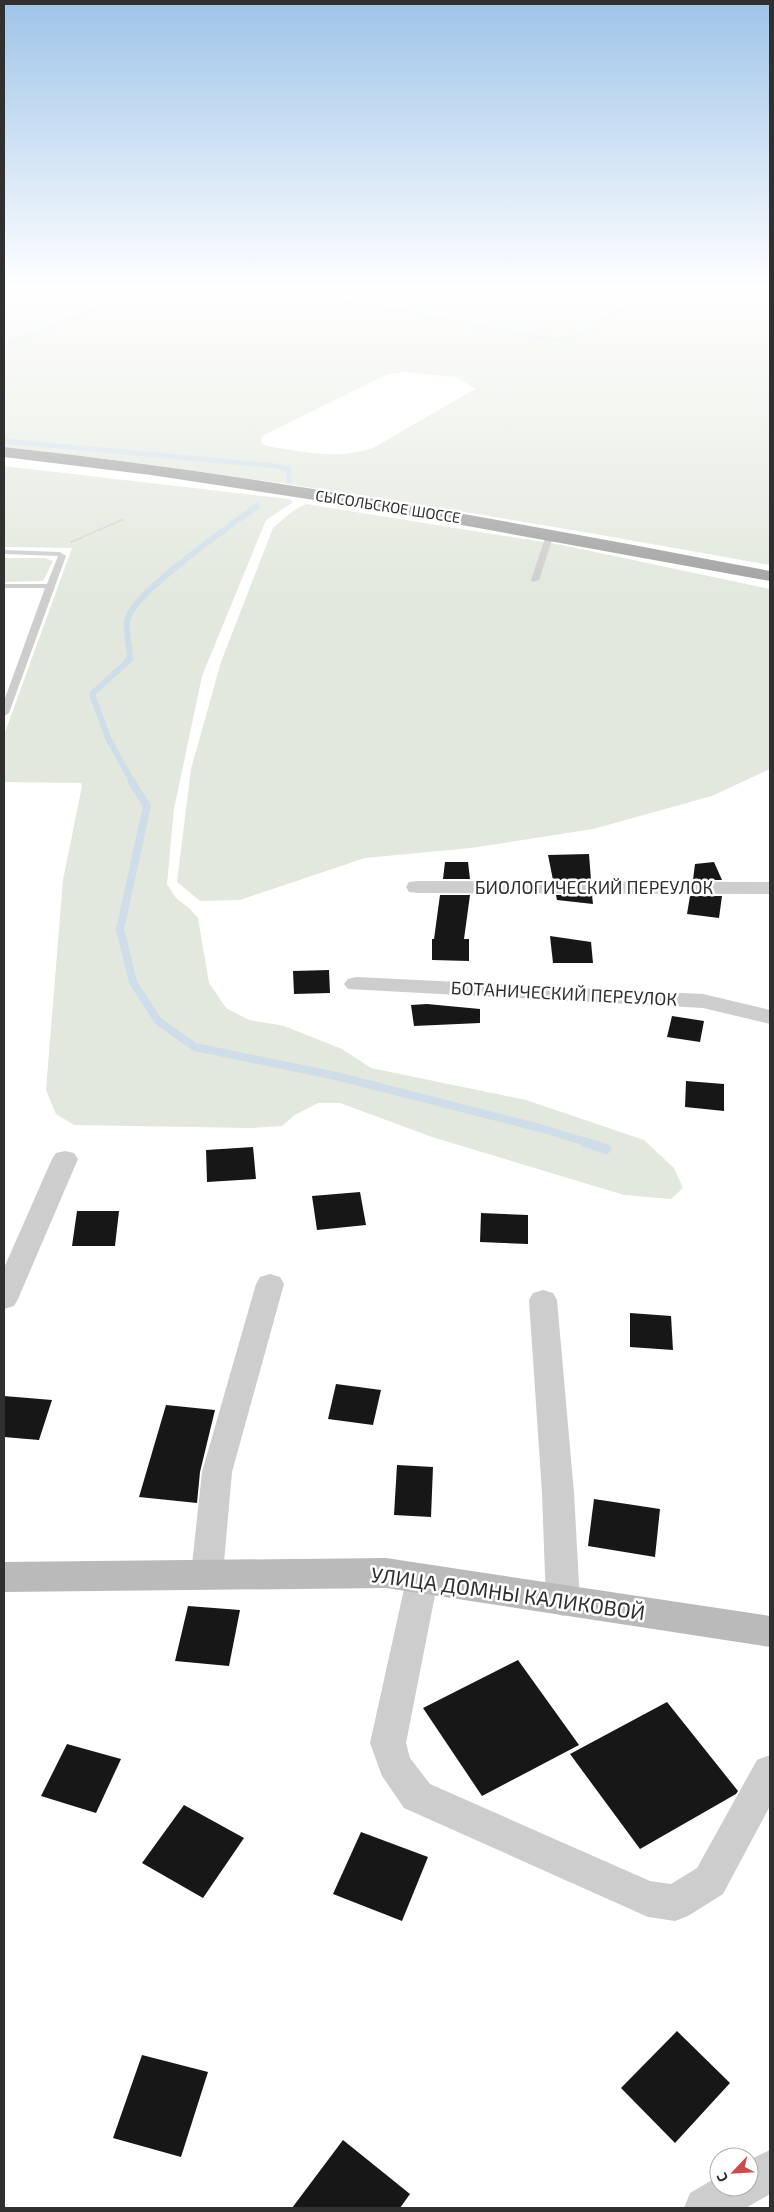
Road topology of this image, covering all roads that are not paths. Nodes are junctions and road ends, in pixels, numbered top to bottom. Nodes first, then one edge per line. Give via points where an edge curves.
1 (4, 452) edge
2 (550, 534) junction
3 (4, 552) edge
4 (770, 576) edge
5 (535, 580) dead end
6 (4, 586) edge
7 (50, 586) junction
8 (4, 713) edge
9 (417, 888) dead end
10 (770, 888) edge
11 (356, 984) dead end
12 (770, 1017) edge
13 (65, 1159) dead end
14 (270, 1284) dead end
15 (4, 1299) edge
16 (543, 1300) dead end
17 (208, 1574) junction
18 (4, 1577) edge
19 (422, 1580) junction
20 (563, 1602) junction
21 (770, 1632) edge
22 (770, 1771) edge
23 (770, 2171) edge
24 (759, 2177) edge
25 (724, 2197) edge
26 (705, 2208) edge

1 - 2 highway, СЫСОЛЬСКОЕ ШОССЕ via 300,492
2 - 4 highway, СЫСОЛЬСКОЕ ШОССЕ
2 - 5 lane
3 - 7 lane via 57,553 62,556
6 - 7 lane
7 - 8 lane
9 - 10 street, БИОЛОГИЧЕСКИЙ ПЕРЕУЛОК
11 - 12 street, БОТАНИЧЕСКИЙ ПЕРЕУЛОК via 703,1001
13 - 15 street
14 - 17 street via 216,1472
16 - 20 street
17 - 18 main road, УЛИЦА ДОМНЫ КАЛИКОВОЙ
17 - 19 main road, УЛИЦА ДОМНЫ КАЛИКОВОЙ via 386,1573
19 - 20 main road, УЛИЦА ДОМНЫ КАЛИКОВОЙ
19 - 22 street via 388,1743 395,1766 417,1796 648,1899 675,1903 710,1881
20 - 21 main road, УЛИЦА ДОМНЫ КАЛИКОВОЙ
23 - 24 street
25 - 26 street

